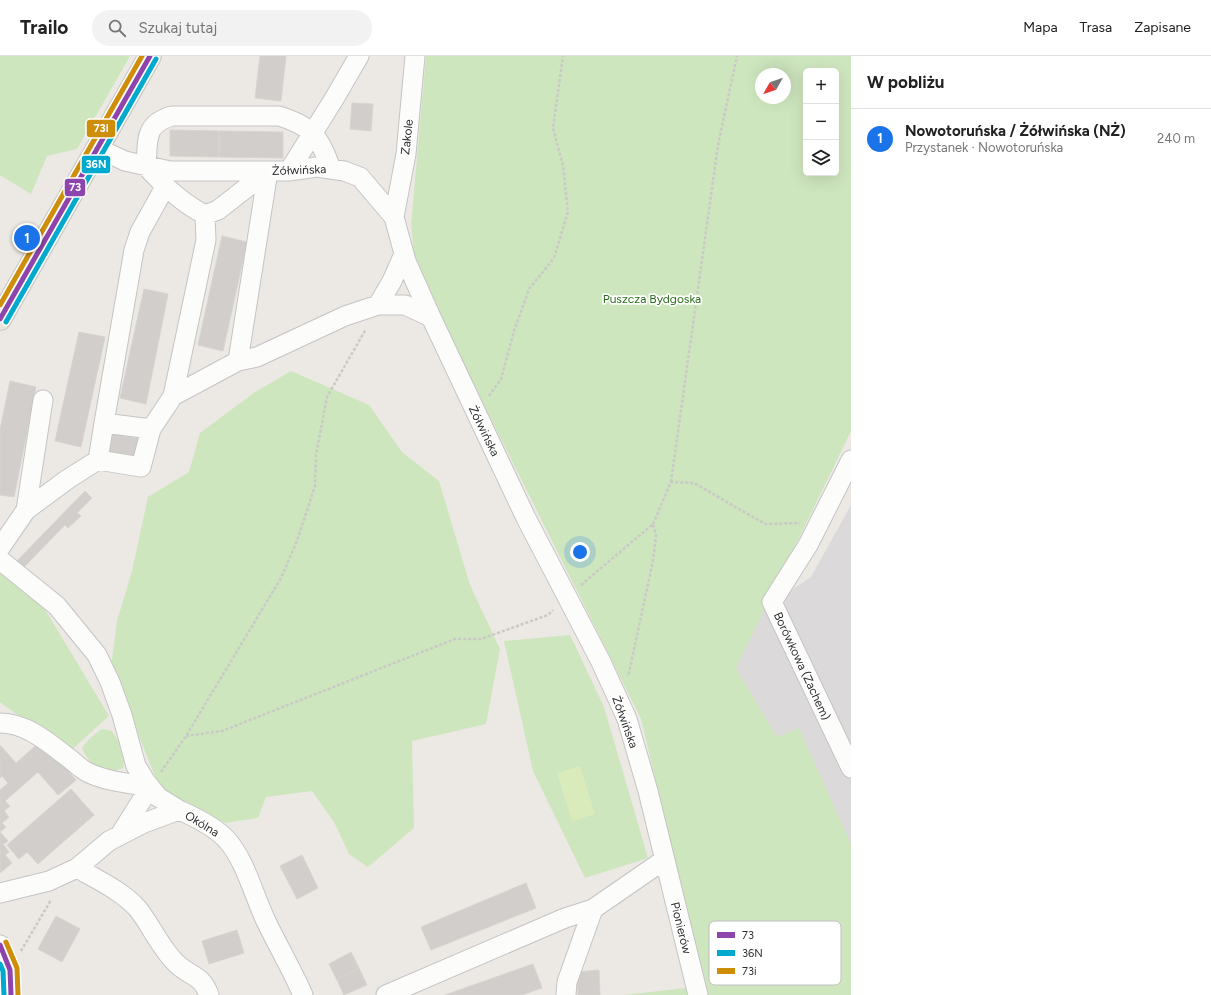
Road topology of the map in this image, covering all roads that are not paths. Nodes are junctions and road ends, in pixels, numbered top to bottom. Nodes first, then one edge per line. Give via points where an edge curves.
1 (150, 56) edge
2 (359, 56) edge
3 (415, 56) edge
4 (313, 134) junction
5 (97, 148) junction
6 (146, 166) junction
7 (331, 169) junction
8 (268, 171) junction
9 (289, 171) junction
10 (165, 187) junction
11 (205, 215) junction
12 (394, 217) junction
13 (404, 254) junction
14 (378, 305) junction
15 (430, 317) junction
16 (0, 319) edge
17 (238, 361) junction
18 (173, 396) junction
19 (43, 400) dead end
20 (104, 422) junction
21 (151, 429) junction
22 (98, 460) junction
23 (851, 460) edge
24 (26, 510) junction
25 (0, 548) edge
26 (0, 560) edge
27 (0, 723) edge
28 (851, 768) edge
29 (150, 787) junction
30 (179, 810) junction
31 (120, 835) junction
32 (664, 860) junction
33 (77, 868) junction
34 (0, 893) edge
35 (593, 909) junction
36 (0, 945) edge
37 (11, 995) edge
38 (210, 995) edge
39 (303, 995) edge
40 (386, 995) edge
41 (566, 995) edge
42 (698, 995) edge

1 - 5 main road
2 - 4 street
3 - 12 street, Zakole via 406,154
4 - 6 street via 295,121 279,116 172,116 159,120 152,126
4 - 7 street via 322,144
4 - 9 street
5 - 6 street, Żółwińska via 125,162
5 - 16 main road
6 - 8 street, Żółwińska via 170,171
6 - 10 street
7 - 9 street, Żółwińska via 317,167
7 - 12 street, Żółwińska via 360,177
8 - 9 street, Żółwińska
8 - 11 street via 218,210
8 - 17 street
10 - 11 street via 184,203
10 - 20 street via 140,232 134,250
11 - 18 street via 206,240
12 - 13 street, Żółwińska
13 - 14 street
13 - 15 street, Żółwińska
14 - 15 street via 405,305
14 - 17 street via 345,316 257,357
15 - 32 street, Żółwińska via 526,518 627,719 648,791
17 - 18 street
18 - 21 street
19 - 24 street
20 - 21 street
20 - 22 street
21 - 22 street via 141,467
22 - 24 street
23 - 28 street, Borówkowa (Zachem) via 820,523 772,602
24 - 25 street
26 - 29 street via 57,606 97,655 122,715 136,766
27 - 29 street via 26,728 85,771 103,779
29 - 30 street via 158,797
29 - 31 street
30 - 31 street, Okólna
30 - 39 street, Okólna via 193,816 226,838 235,851 266,922
31 - 33 street, Okólna
32 - 35 street
32 - 42 street, Pionierów
33 - 34 street, Okólna via 49,881
33 - 38 street via 119,892 137,909 163,947 178,964 201,980
35 - 40 street via 565,918
35 - 41 street via 567,982
36 - 37 street via 10,970

